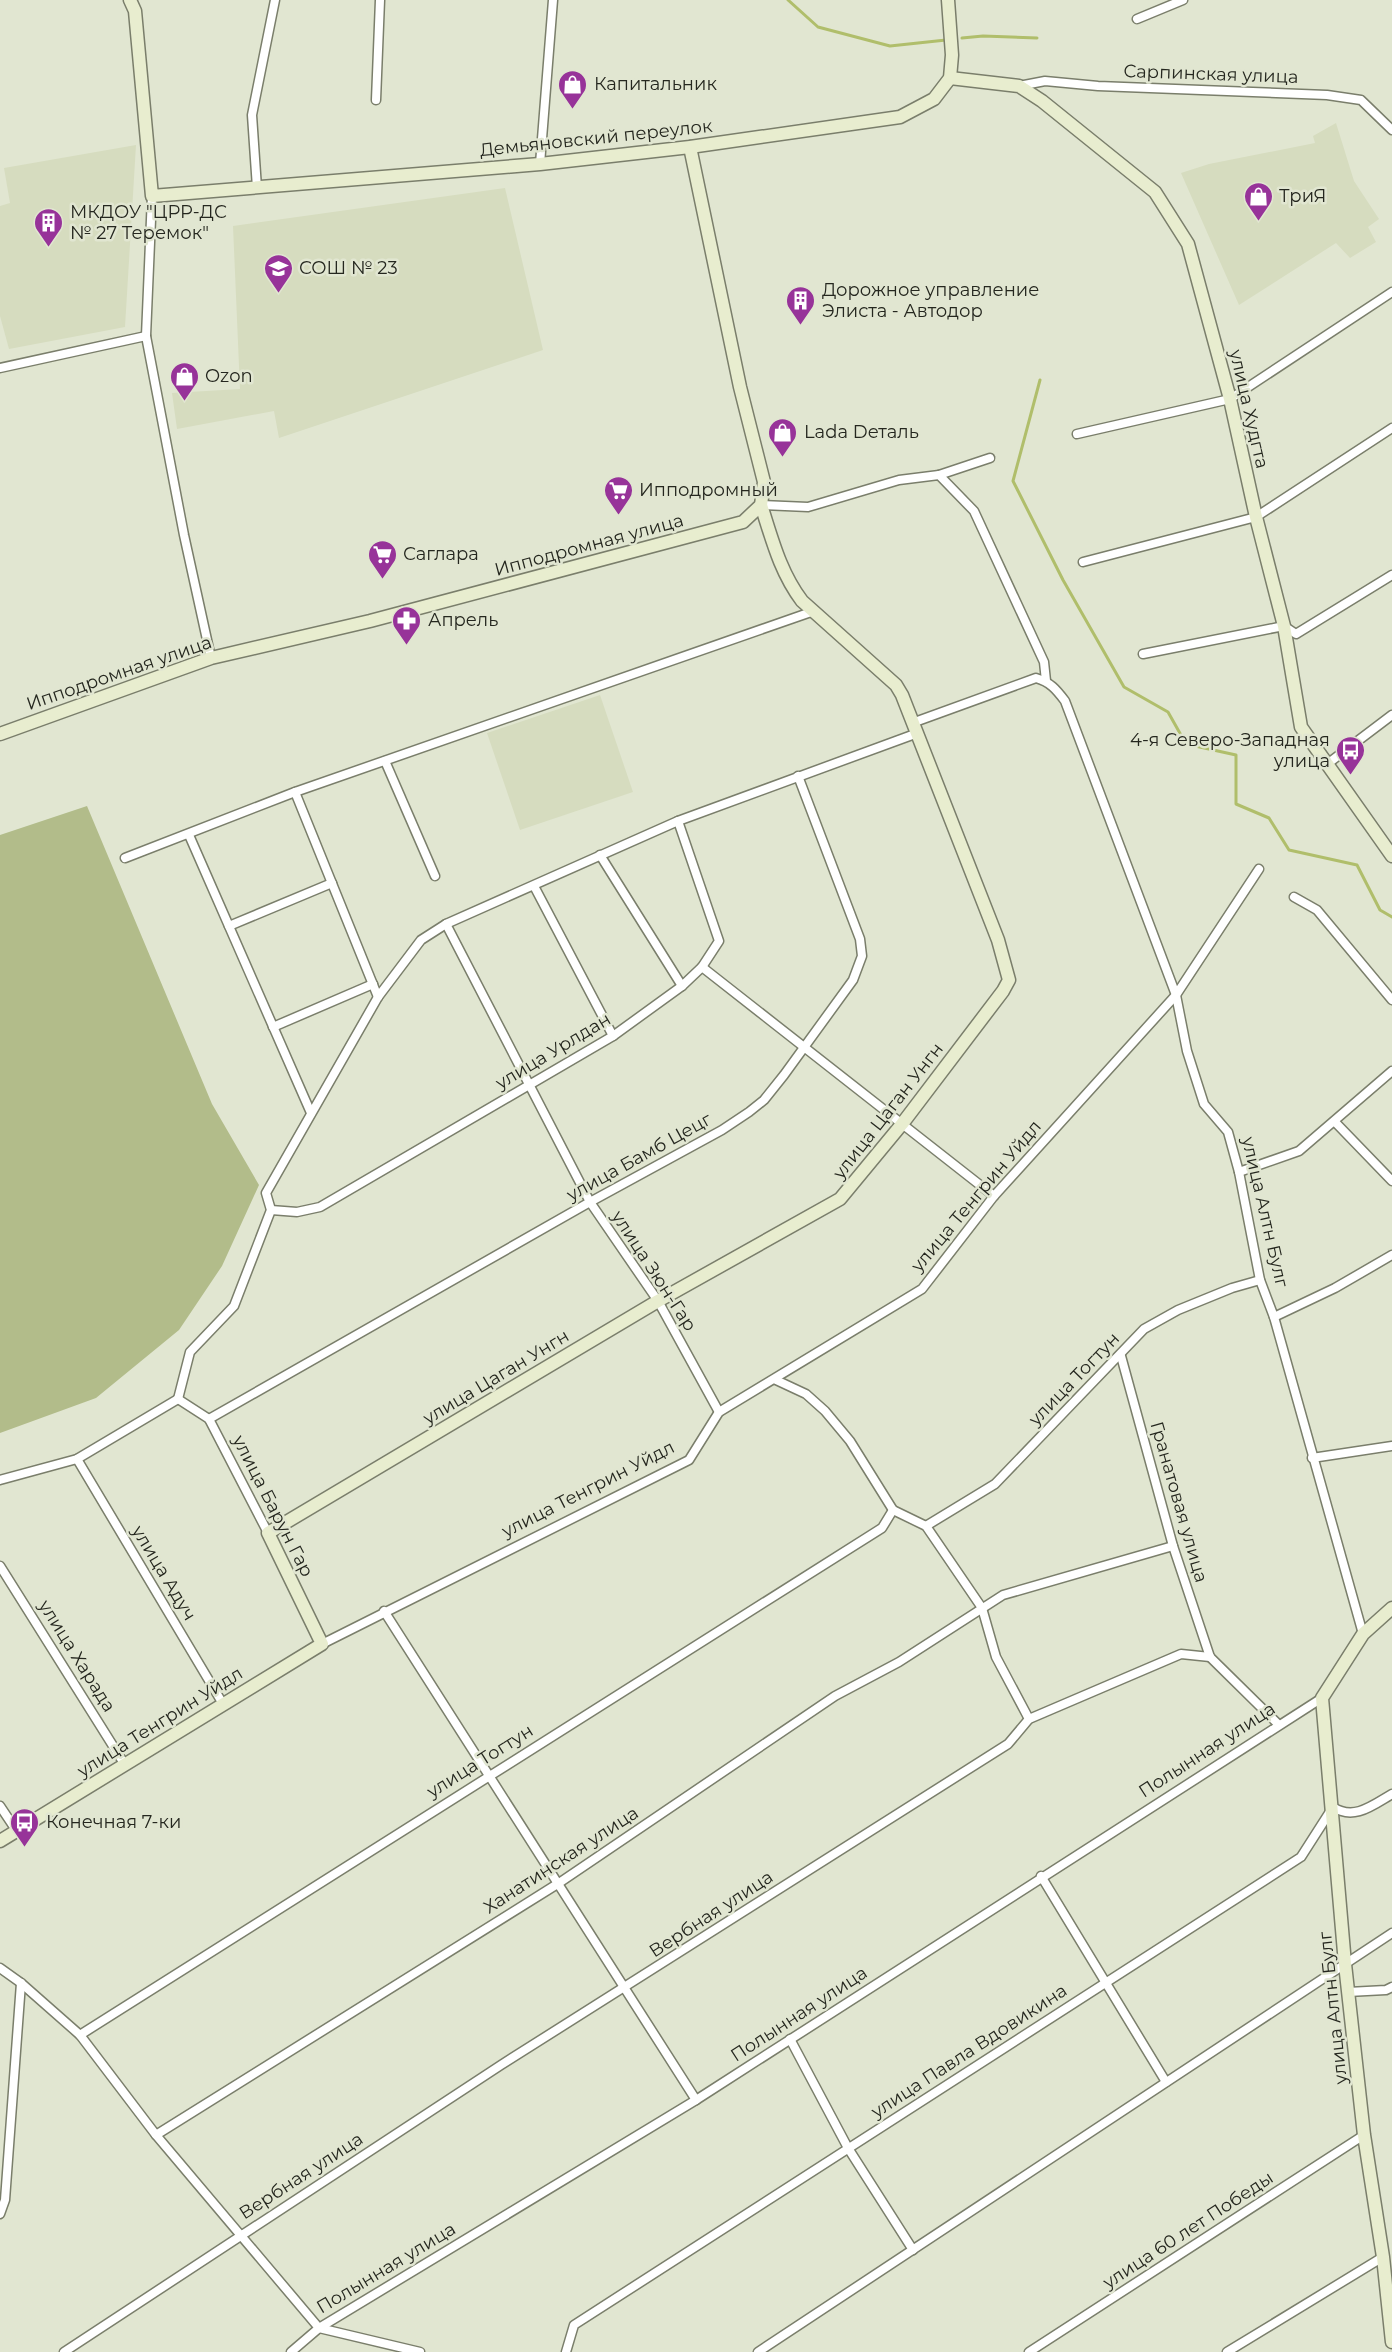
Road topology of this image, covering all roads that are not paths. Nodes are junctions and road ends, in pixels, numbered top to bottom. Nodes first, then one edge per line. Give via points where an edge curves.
1 (130, 0) edge
2 (275, 0) edge
3 (380, 0) edge
4 (554, 0) edge
5 (948, 0) edge
6 (1183, 0) edge
7 (1137, 19) dead end
8 (950, 78) junction
9 (1019, 86) junction
10 (376, 99) dead end
11 (1392, 129) edge
12 (690, 147) junction
13 (540, 164) junction
14 (258, 188) junction
15 (152, 196) junction
16 (1392, 292) edge
17 (146, 336) junction
18 (0, 368) edge
19 (1230, 399) junction
20 (1392, 428) edge
21 (1077, 434) dead end
22 (990, 458) dead end
23 (939, 475) junction
24 (762, 505) junction
25 (1256, 517) junction
26 (1083, 562) dead end
27 (1392, 575) edge
28 (814, 611) junction
29 (1284, 626) junction
30 (1143, 654) dead end
31 (211, 658) junction
32 (1046, 681) junction
33 (1392, 715) edge
34 (914, 728) junction
35 (0, 734) edge
36 (385, 761) junction
37 (1326, 765) junction
38 (798, 776) junction
39 (295, 792) junction
40 (678, 821) junction
41 (189, 835) junction
42 (600, 855) junction
43 (1392, 856) edge
44 (125, 858) dead end
45 (1259, 869) dead end
46 (435, 876) dead end
47 (332, 883) junction
48 (534, 886) junction
49 (1294, 897) dead end
50 (446, 924) junction
51 (229, 926) junction
52 (702, 967) junction
53 (373, 984) junction
54 (682, 986) junction
55 (1176, 994) junction
56 (378, 998) junction
57 (1392, 1000) edge
58 (273, 1026) junction
59 (613, 1036) junction
60 (804, 1044) junction
61 (1392, 1071) edge
62 (528, 1085) junction
63 (311, 1113) junction
64 (1335, 1122) junction
65 (902, 1124) junction
66 (1239, 1172) junction
67 (1392, 1181) edge
68 (994, 1196) junction
69 (590, 1202) junction
70 (271, 1210) junction
71 (1392, 1255) edge
72 (1260, 1280) junction
73 (658, 1301) junction
74 (1274, 1317) junction
75 (1120, 1356) junction
76 (776, 1380) junction
77 (178, 1399) junction
78 (719, 1412) junction
79 (208, 1419) junction
80 (1392, 1446) edge
81 (1312, 1458) junction
82 (77, 1459) junction
83 (0, 1480) edge
84 (893, 1510) junction
85 (926, 1526) junction
86 (268, 1533) junction
87 (1173, 1546) junction
88 (0, 1566) edge
89 (982, 1608) junction
90 (1392, 1608) edge
91 (384, 1611) junction
92 (1364, 1634) junction
93 (322, 1644) junction
94 (1210, 1657) junction
95 (1322, 1698) junction
96 (223, 1704) junction
97 (1029, 1719) junction
98 (1278, 1724) junction
99 (125, 1764) junction
100 (487, 1776) junction
101 (1392, 1794) edge
102 (0, 1806) edge
103 (1333, 1807) junction
104 (16, 1830) junction
105 (0, 1841) edge
106 (1041, 1876) junction
107 (559, 1884) junction
108 (1392, 1933) edge
109 (1345, 1964) junction
110 (0, 1968) edge
111 (1106, 1982) junction
112 (21, 1983) junction
113 (1392, 1987) edge
114 (625, 1989) junction
115 (1348, 1992) junction
116 (80, 2035) junction
117 (790, 2039) junction
118 (1166, 2082) junction
119 (696, 2100) junction
120 (156, 2135) junction
121 (1364, 2135) junction
122 (848, 2148) junction
123 (0, 2214) edge
124 (241, 2235) junction
125 (913, 2250) junction
126 (1383, 2257) junction
127 (318, 2328) junction
128 (1392, 2342) edge
129 (64, 2352) edge
130 (291, 2352) edge
131 (420, 2352) edge
132 (566, 2352) edge
133 (758, 2352) edge
134 (1029, 2352) edge
135 (1227, 2352) edge

1 - 15 street via 135,11
2 - 14 street via 252,115
3 - 10 street
4 - 13 street
5 - 8 street
6 - 7 street
8 - 9 street, улица Худгта
8 - 12 street, Демьяновский переулок via 934,99 900,117
9 - 11 street, Сарпинская улица via 1045,81 1327,95 1361,100
9 - 19 street, улица Худгта via 1075,125 1155,192 1188,244
12 - 13 street, Демьяновский переулок
12 - 24 street via 764,482
13 - 14 street, Демьяновский переулок
14 - 15 street, Демьяновский переулок
15 - 17 street
16 - 19 street
17 - 18 street
17 - 31 street
19 - 21 street
19 - 25 street, улица Худгта
20 - 25 street
22 - 23 street
23 - 24 street via 899,480 808,507
23 - 32 street via 974,512 1044,662
24 - 28 street, улица Цаган Унгн via 783,572 802,601
24 - 31 street, Ипподромная улица via 743,522 370,621
25 - 26 street
25 - 29 street, улица Худгта
27 - 29 street via 1296,634
28 - 34 street, улица Цаган Унгн via 896,685
28 - 36 street
29 - 30 street
29 - 37 street, улица Худгта via 1302,727
31 - 35 street, Ипподромная улица
32 - 34 street via 1036,678
32 - 55 street, улица Алтн Булг via 1065,701
33 - 37 street
34 - 38 street
34 - 65 street, улица Цаган Унгн via 998,940 1009,980
36 - 39 street
36 - 46 street
37 - 43 street, улица Худгта
38 - 40 street
38 - 60 street, улица Бамб Цецг via 860,939 862,956 853,980
39 - 41 street
39 - 47 street
40 - 42 street
40 - 52 street, улица Урлдан via 719,940
41 - 44 street
41 - 51 street
42 - 48 street
42 - 54 street
45 - 55 street, улица Тенгрин Уйдл
47 - 51 street
47 - 53 street
48 - 50 street
48 - 59 street
49 - 57 street via 1317,910
50 - 56 street via 421,940
50 - 62 street, улица Зюн-Гар
51 - 58 street
52 - 54 street, улица Урлдан
52 - 60 street
53 - 56 street
53 - 58 street
54 - 59 street, улица Урлдан
55 - 66 street, улица Алтн Булг via 1187,1051 1204,1104 1228,1132
55 - 68 street, улица Тенгрин Уйдл
56 - 63 street
58 - 63 street
59 - 62 street, улица Урлдан
60 - 65 street
60 - 69 street, улица Бамб Цецг via 764,1100 749,1112
61 - 64 street
62 - 69 street, улица Зюн-Гар
62 - 70 street, улица Урлдан via 320,1207 297,1212
63 - 70 street via 266,1193
64 - 66 street via 1299,1151
64 - 67 street
65 - 68 street
65 - 73 street, улица Цаган Унгн via 840,1199
66 - 72 street, улица Алтн Булг
68 - 76 street, улица Тенгрин Уйдл via 922,1289
69 - 73 street, улица Зюн-Гар
69 - 79 street, улица Бамб Цецг
70 - 77 street via 234,1306 190,1352
71 - 74 street
72 - 74 street, улица Алтн Булг
72 - 75 street, улица Тогтун via 1232,1287 1169,1315 1144,1329
73 - 78 street, улица Зюн-Гар
73 - 86 street, улица Цаган Унгн
74 - 81 street, улица Алтн Булг
75 - 85 street, улица Тогтун via 995,1484
75 - 87 street, Гранатовая улица
76 - 78 street, улица Тенгрин Уйдл
76 - 84 street via 806,1394 825,1411 850,1441
77 - 79 street, улица Барун Гар
77 - 82 street
78 - 91 street, улица Тенгрин Уйдл via 689,1460
79 - 86 street, улица Барун Гар
80 - 81 street
81 - 92 street, улица Алтн Булг
82 - 83 street
82 - 96 street, улица Адуч
84 - 85 street
84 - 100 street, улица Тогтун via 882,1528
85 - 89 street
86 - 93 street, улица Барун Гар
87 - 89 street, Ханатинская улица via 1004,1595
87 - 94 street, Гранатовая улица
88 - 99 street, улица Харада
89 - 97 street via 996,1657
89 - 107 street, Ханатинская улица via 899,1662 835,1696
90 - 92 street
91 - 93 street, улица Тенгрин Уйдл
91 - 100 street
92 - 95 street
93 - 96 street, улица Тенгрин Уйдл
94 - 97 street, Вербная улица via 1181,1654
94 - 98 street
95 - 98 street, Полынная улица
95 - 103 street, улица Алтн Булг
96 - 99 street, улица Тенгрин Уйдл
97 - 114 street, Вербная улица via 1008,1744
98 - 106 street, Полынная улица
99 - 104 street, улица Тенгрин Уйдл
100 - 107 street
100 - 116 street, улица Тогтун
101 - 103 street via 1360,1812 1342,1813
102 - 104 street
103 - 109 street, улица Алтн Булг
103 - 111 street, улица Павла Вдовикина via 1300,1857
104 - 105 street, улица Тенгрин Уйдл
106 - 111 street
106 - 117 street, Полынная улица
107 - 114 street
107 - 120 street, Ханатинская улица
108 - 109 street
109 - 115 street, улица Алтн Булг
109 - 118 street
110 - 112 street
111 - 118 street
111 - 122 street, улица Павла Вдовикина
112 - 116 street
112 - 123 street via 5,2200
113 - 115 street
114 - 119 street
114 - 124 street, Вербная улица
115 - 121 street, улица Алтн Булг
116 - 120 street
117 - 119 street, Полынная улица
117 - 122 street
118 - 125 street
119 - 127 street, Полынная улица
120 - 124 street
121 - 126 street, улица Алтн Булг
121 - 134 street, улица 60 лет Победы
122 - 125 street
122 - 132 street, улица Павла Вдовикина via 574,2325
124 - 127 street
124 - 129 street, Вербная улица
125 - 133 street
126 - 128 street, улица Алтн Булг
126 - 135 street
127 - 130 street, Полынная улица
127 - 131 street

